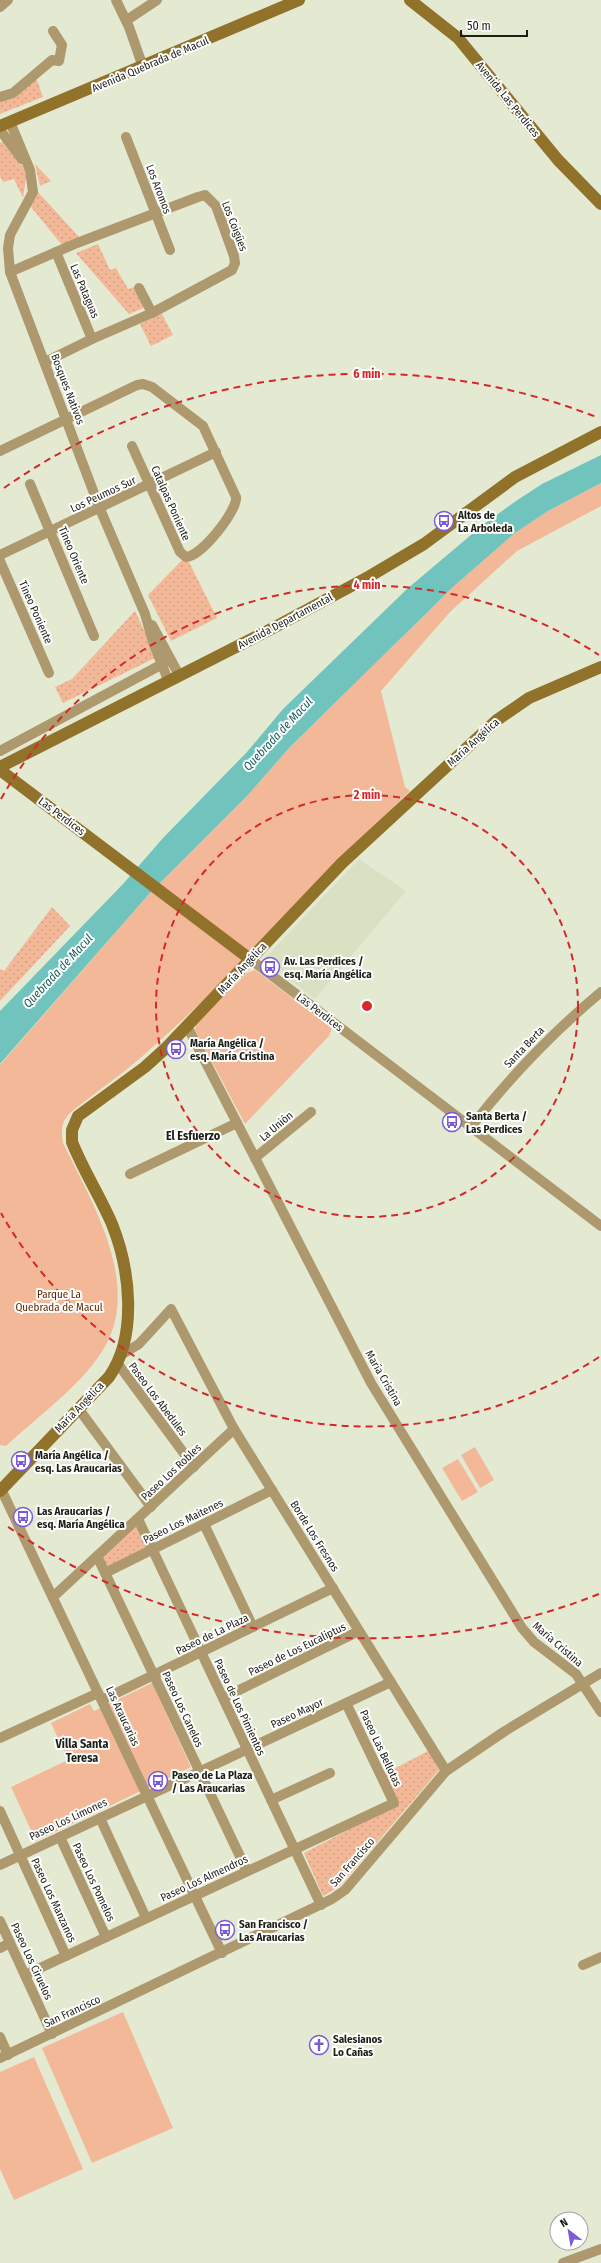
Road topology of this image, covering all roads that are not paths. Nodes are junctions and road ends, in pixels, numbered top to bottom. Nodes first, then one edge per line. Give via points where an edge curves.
1 (8, 0) edge
2 (116, 0) edge
3 (157, 0) edge
4 (299, 0) edge
5 (410, 0) edge
6 (0, 7) edge
7 (126, 20) junction
8 (53, 31) dead end
9 (143, 67) junction
10 (0, 97) edge
11 (5, 124) edge
12 (0, 130) edge
13 (126, 138) dead end
14 (30, 170) junction
15 (601, 204) edge
16 (155, 214) junction
17 (4, 246) edge
18 (170, 250) dead end
19 (56, 252) junction
20 (10, 272) junction
21 (139, 288) dead end
22 (152, 313) junction
23 (92, 338) junction
24 (45, 362) junction
25 (66, 418) junction
26 (601, 432) edge
27 (132, 446) dead end
28 (0, 451) edge
29 (216, 452) junction
30 (30, 484) dead end
31 (150, 485) junction
32 (100, 509) junction
33 (51, 531) junction
34 (0, 555) edge
35 (0, 561) edge
36 (94, 636) dead end
37 (166, 662) junction
38 (601, 667) edge
39 (50, 673) dead end
40 (174, 678) junction
41 (0, 751) edge
42 (0, 769) edge
43 (250, 959) junction
44 (601, 992) edge
45 (187, 1026) junction
46 (311, 1112) dead end
47 (237, 1123) junction
48 (471, 1127) junction
49 (255, 1158) junction
50 (130, 1174) dead end
51 (601, 1226) edge
52 (172, 1309) joint
53 (119, 1360) junction
54 (78, 1408) junction
55 (234, 1429) junction
56 (194, 1467) junction
57 (1, 1490) edge
58 (272, 1490) junction
59 (151, 1507) junction
60 (138, 1519) junction
61 (204, 1524) junction
62 (153, 1549) junction
63 (97, 1556) junction
64 (105, 1573) junction
65 (333, 1588) junction
66 (53, 1597) junction
67 (253, 1627) junction
68 (359, 1631) junction
69 (201, 1652) junction
70 (601, 1673) edge
71 (154, 1675) junction
72 (391, 1682) junction
73 (583, 1683) junction
74 (100, 1696) junction
75 (223, 1698) junction
76 (346, 1703) junction
77 (601, 1712) edge
78 (0, 1738) edge
79 (247, 1749) junction
80 (200, 1771) junction
81 (446, 1771) junction
82 (330, 1773) dead end
83 (147, 1795) junction
84 (271, 1800) junction
85 (394, 1803) joint
86 (0, 1811) edge
87 (100, 1818) junction
88 (60, 1837) junction
89 (294, 1849) junction
90 (20, 1855) junction
91 (0, 1865) edge
92 (247, 1871) junction
93 (195, 1896) junction
94 (321, 1905) junction
95 (146, 1918) junction
96 (0, 1921) edge
97 (106, 1937) junction
98 (10, 1943) junction
99 (0, 1948) edge
100 (222, 1953) junction
101 (66, 1956) junction
102 (601, 1957) edge
103 (583, 1965) dead end
104 (25, 1975) junction
105 (52, 2034) junction
106 (0, 2037) edge
107 (4, 2056) edge
108 (601, 2249) edge
109 (563, 2263) edge

1 - 6 street
2 - 7 street
3 - 7 street
4 - 9 street, Avenida Quebrada de Macul
5 - 15 street, Avenida Las Perdices via 458,38 558,160
7 - 9 street
8 - 10 street via 62,46 59,61 52,60 13,93
9 - 11 street, Avenida Quebrada de Macul
11 - 14 street, Bosques Nativos
12 - 14 street, Bosques Nativos
13 - 16 street, Los Aromos
14 - 17 street, Bosques Nativos via 33,192
16 - 18 street, Los Aromos
16 - 19 street, Los Coigües
16 - 22 street, Los Coigües via 205,195 216,206 235,263 226,275
17 - 20 street, Bosques Nativos
19 - 20 street, Los Coigües
19 - 23 street, Las Pataguas
20 - 24 street, Bosques Nativos via 23,311
21 - 22 street
22 - 23 street, Los Coigües
23 - 24 street, Los Coigües
24 - 25 street, Bosques Nativos
25 - 28 street
25 - 29 street via 143,384 152,387 203,426
25 - 32 street, Bosques Nativos
26 - 40 street, Avenida Departamental via 515,477 440,533 389,566
27 - 31 street, Catalpas Poniente
29 - 31 street, Los Peumos Sur
29 - 31 street, Catalpas Poniente via 236,497 235,508 202,549 194,555 186,557 178,548
30 - 33 street, Tineo Oriente
31 - 32 street, Los Peumos Sur
32 - 33 street, Los Peumos Sur
32 - 37 street, Bosques Nativos
33 - 34 street, Los Peumos Sur
33 - 36 street, Tineo Oriente
35 - 39 street, Tineo Poniente
37 - 40 street, Bosques Nativos
37 - 41 street
38 - 43 street, María Angélica via 529,698 497,720 358,847
40 - 42 street, Avenida Departamental
42 - 43 street, Las Perdices
43 - 45 street, María Angélica
43 - 48 street, Las Perdices
44 - 48 street, Santa Berta via 525,1062
45 - 47 street, María Cristina
45 - 53 street, María Angélica via 155,1058 82,1113 72,1130 74,1147 107,1213 121,1254 127,1303 126,1328
46 - 49 street, La Unión
47 - 49 street, María Cristina
47 - 50 street
48 - 51 street, Las Perdices
49 - 73 street, María Cristina via 371,1383 518,1622 534,1642 576,1674
52 - 53 street, María Angélica via 139,1344
52 - 55 street, Borde Los Fresnos
53 - 54 street, María Angélica via 109,1377
53 - 56 street, Paseo Los Abedules
54 - 57 street, María Angélica
54 - 59 street
55 - 56 street, Paseo Los Robles
55 - 58 street, Borde Los Fresnos
56 - 59 street, Paseo Los Robles
57 - 66 street, Las Araucarias
58 - 61 street, Paseo Los Maitenes
58 - 65 street, Borde Los Fresnos
59 - 60 street, Paseo Los Robles
60 - 62 street, Paseo de Los Pimientos
60 - 63 street, Paseo Los Robles
61 - 62 street, Paseo Los Maitenes
61 - 67 street
62 - 64 street, Paseo Los Maitenes
62 - 69 street, Paseo de Los Pimientos
63 - 64 street, Paseo Los Canelos
63 - 66 street, Paseo Los Robles
64 - 71 street, Paseo Los Canelos
65 - 67 street, Paseo de La Plaza
65 - 68 street, Borde Los Fresnos
66 - 74 street, Las Araucarias
67 - 69 street, Paseo de La Plaza
68 - 72 street, Borde Los Fresnos
68 - 75 street, Paseo de Los Eucaliptus
69 - 71 street, Paseo de La Plaza
69 - 75 street, Paseo de Los Pimientos
70 - 73 street, San Francisco
71 - 74 street, Paseo de La Plaza
71 - 80 street, Paseo Los Canelos
72 - 76 street, Paseo Mayor
72 - 81 street, Borde Los Fresnos
73 - 77 street, María Cristina
73 - 81 street, San Francisco
74 - 78 street, Paseo de La Plaza
74 - 83 street, Las Araucarias
75 - 79 street, Paseo de Los Pimientos
76 - 79 street, Paseo Mayor
76 - 85 street, Paseo Las Bellotas
79 - 80 street, Paseo Mayor
79 - 84 street, Paseo de Los Pimientos
80 - 83 street, Paseo Mayor
80 - 92 street, Paseo Los Canelos
81 - 94 street, San Francisco via 345,1890
82 - 84 street
83 - 87 street, Paseo Los Limones
83 - 93 street, Las Araucarias
84 - 89 street, Paseo de Los Pimientos
85 - 89 street, Paseo Los Almendros
86 - 90 street, Paseo Los Manzanos
87 - 88 street, Paseo Los Limones
87 - 95 street
88 - 90 street, Paseo Los Limones
88 - 97 street, Paseo Los Pomelos
89 - 92 street, Paseo Los Almendros
89 - 94 street, Paseo de Los Pimientos
90 - 91 street, Paseo Los Limones
90 - 101 street, Paseo Los Manzanos
92 - 93 street, Paseo Los Almendros
93 - 95 street, Paseo Los Almendros
93 - 100 street, Las Araucarias
94 - 100 street, San Francisco
95 - 97 street, Paseo Los Almendros
96 - 98 street, Paseo Los Ciruelos
97 - 101 street, Paseo Los Almendros
98 - 99 street
98 - 104 street, Paseo Los Ciruelos
100 - 105 street, San Francisco
101 - 104 street, Paseo Los Almendros
102 - 103 street
104 - 105 street, Paseo Los Ciruelos
105 - 107 street, San Francisco
106 - 107 street
108 - 109 street

